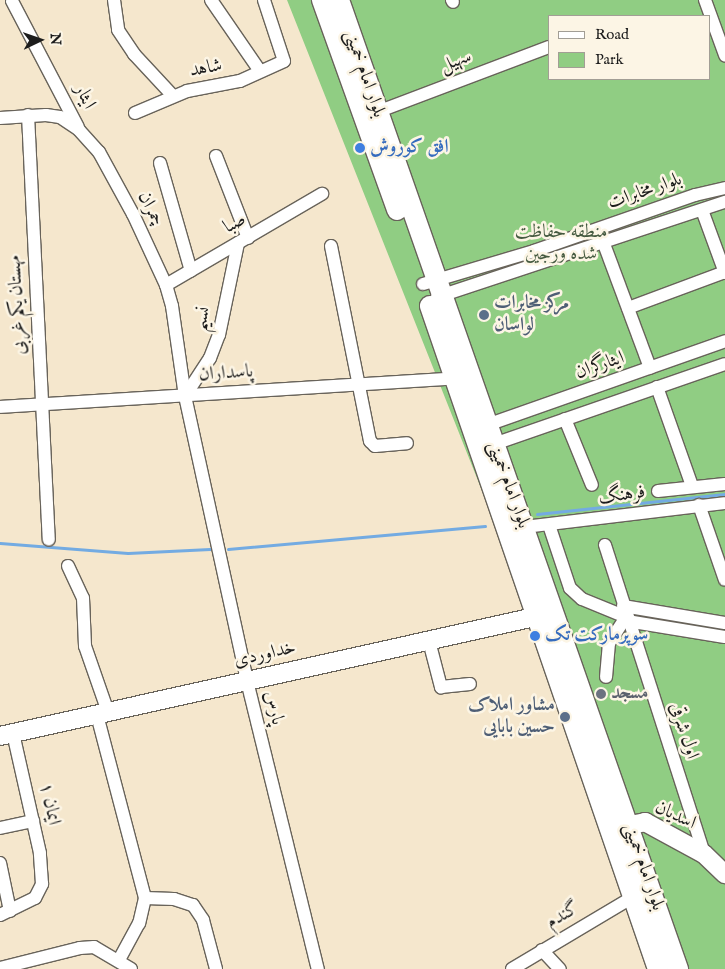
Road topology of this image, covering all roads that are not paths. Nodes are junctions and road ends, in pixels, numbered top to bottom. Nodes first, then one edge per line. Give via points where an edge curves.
1 (114, 0) edge
2 (211, 0) edge
3 (264, 0) edge
4 (322, 0) edge
5 (339, 0) edge
6 (705, 0) edge
7 (12, 1) edge
8 (548, 47) edge
9 (725, 55) edge
10 (260, 70) junction
11 (173, 96) junction
12 (377, 112) junction
13 (135, 113) dead end
14 (28, 115) junction
15 (0, 118) edge
16 (79, 130) junction
17 (216, 156) dead end
18 (160, 164) dead end
19 (725, 188) edge
20 (322, 194) dead end
21 (725, 202) edge
22 (702, 210) junction
23 (243, 240) junction
24 (604, 244) junction
25 (331, 246) dead end
26 (191, 271) junction
27 (725, 273) edge
28 (166, 285) junction
29 (432, 290) junction
30 (628, 308) junction
31 (725, 341) edge
32 (725, 364) edge
33 (650, 368) junction
34 (455, 378) junction
35 (359, 384) junction
36 (657, 387) junction
37 (185, 396) junction
38 (42, 404) junction
39 (0, 407) edge
40 (565, 420) junction
41 (487, 425) junction
42 (407, 443) dead end
43 (494, 444) junction
44 (725, 484) edge
45 (592, 485) dead end
46 (692, 486) junction
47 (658, 491) dead end
48 (725, 503) edge
49 (699, 505) junction
50 (549, 524) junction
51 (524, 527) junction
52 (49, 539) dead end
53 (605, 545) dead end
54 (68, 566) dead end
55 (725, 580) edge
56 (626, 614) junction
57 (539, 616) junction
58 (725, 623) edge
59 (725, 637) edge
60 (429, 640) junction
61 (606, 677) dead end
62 (247, 681) junction
63 (470, 684) dead end
64 (102, 713) junction
65 (7, 734) edge
66 (33, 821) junction
67 (620, 826) junction
68 (0, 828) edge
69 (704, 854) junction
70 (0, 863) edge
71 (725, 874) edge
72 (634, 897) junction
73 (146, 898) junction
74 (5, 913) edge
75 (542, 950) junction
76 (119, 960) junction
77 (42, 963) edge
78 (0, 968) edge
79 (131, 969) edge
80 (216, 969) edge
81 (318, 969) edge
82 (512, 969) edge
83 (560, 969) edge
84 (658, 969) edge
85 (678, 969) edge

1 - 11 street via 118,30 134,54
2 - 10 street
3 - 10 street, شاهد via 284,61
4 - 29 main road, بلوار امام خمینی
5 - 12 main road, بلوار امام خمینی
6 - 9 street
7 - 16 street, ایثار
8 - 12 street, سهیل
10 - 11 street, شاهد via 240,81
11 - 13 street, شاهد
12 - 29 main road, بلوار امام خمینی
14 - 15 street, چمران
14 - 16 street, چمران via 60,117
14 - 38 street, مهستان یکم غربی
16 - 28 street, چمران via 99,152
17 - 23 street
18 - 26 street
19 - 29 street, بلوار مخابرات via 695,195 534,251
20 - 23 street, صبا
21 - 22 street, بلوار مخابرات
22 - 24 street, بلوار مخابرات
22 - 27 street
23 - 26 street, صبا
23 - 37 street, نسیم via 219,335 210,358
24 - 29 street, بلوار مخابرات
24 - 30 street
25 - 35 street
26 - 28 street, صبا
27 - 30 street
28 - 37 street, چمران
29 - 34 main road, بلوار امام خمینی
29 - 41 main road, بلوار امام خمینی
30 - 33 street
31 - 33 street, ایثارگران
32 - 36 street, ایثارگران
33 - 41 street, ایثارگران
34 - 35 street, پاسداران
34 - 57 main road, بلوار امام خمینی
35 - 37 street, پاسداران
35 - 42 street via 372,445
36 - 40 street, ایثارگران
36 - 46 street
37 - 38 street, پاسداران
37 - 62 street, پارس
38 - 39 street, پاسداران
38 - 52 street, مهستان یکم غربی
40 - 43 street, ایثارگران
40 - 45 street
41 - 43 main road, بلوار امام خمینی
43 - 51 main road, بلوار امام خمینی
44 - 46 street
46 - 47 street
48 - 49 street, فرهنگ
49 - 50 street, فرهنگ
49 - 55 street
50 - 51 street, فرهنگ
50 - 56 street via 570,588 582,599
51 - 67 main road, بلوار امام خمینی
53 - 56 street, اول شرقی
54 - 64 street via 83,598 85,646
56 - 58 street
56 - 59 street
56 - 61 street via 609,643
56 - 69 street, اول شرقی
57 - 60 street, خداوردی
57 - 67 main road, بلوار امام خمینی
60 - 62 street, خداوردی
60 - 63 street via 441,687
62 - 64 street, خداوردی
62 - 81 street, پارس
64 - 65 street, خداوردی
64 - 73 street
65 - 66 street, ایمان ۱
66 - 68 street
66 - 74 street, ایمان ۱ via 42,884 35,898
67 - 69 street, اسدیان via 645,822
67 - 72 main road, بلوار امام خمینی
67 - 85 main road, بلوار امام خمینی
69 - 71 street, اسدیان
70 - 74 street
72 - 75 street, گندم
72 - 84 main road, بلوار امام خمینی
73 - 76 street via 140,923
73 - 80 street via 174,899 193,905 202,920
75 - 82 street, گندم
75 - 83 street
76 - 77 street via 94,947
76 - 79 street
77 - 78 street

